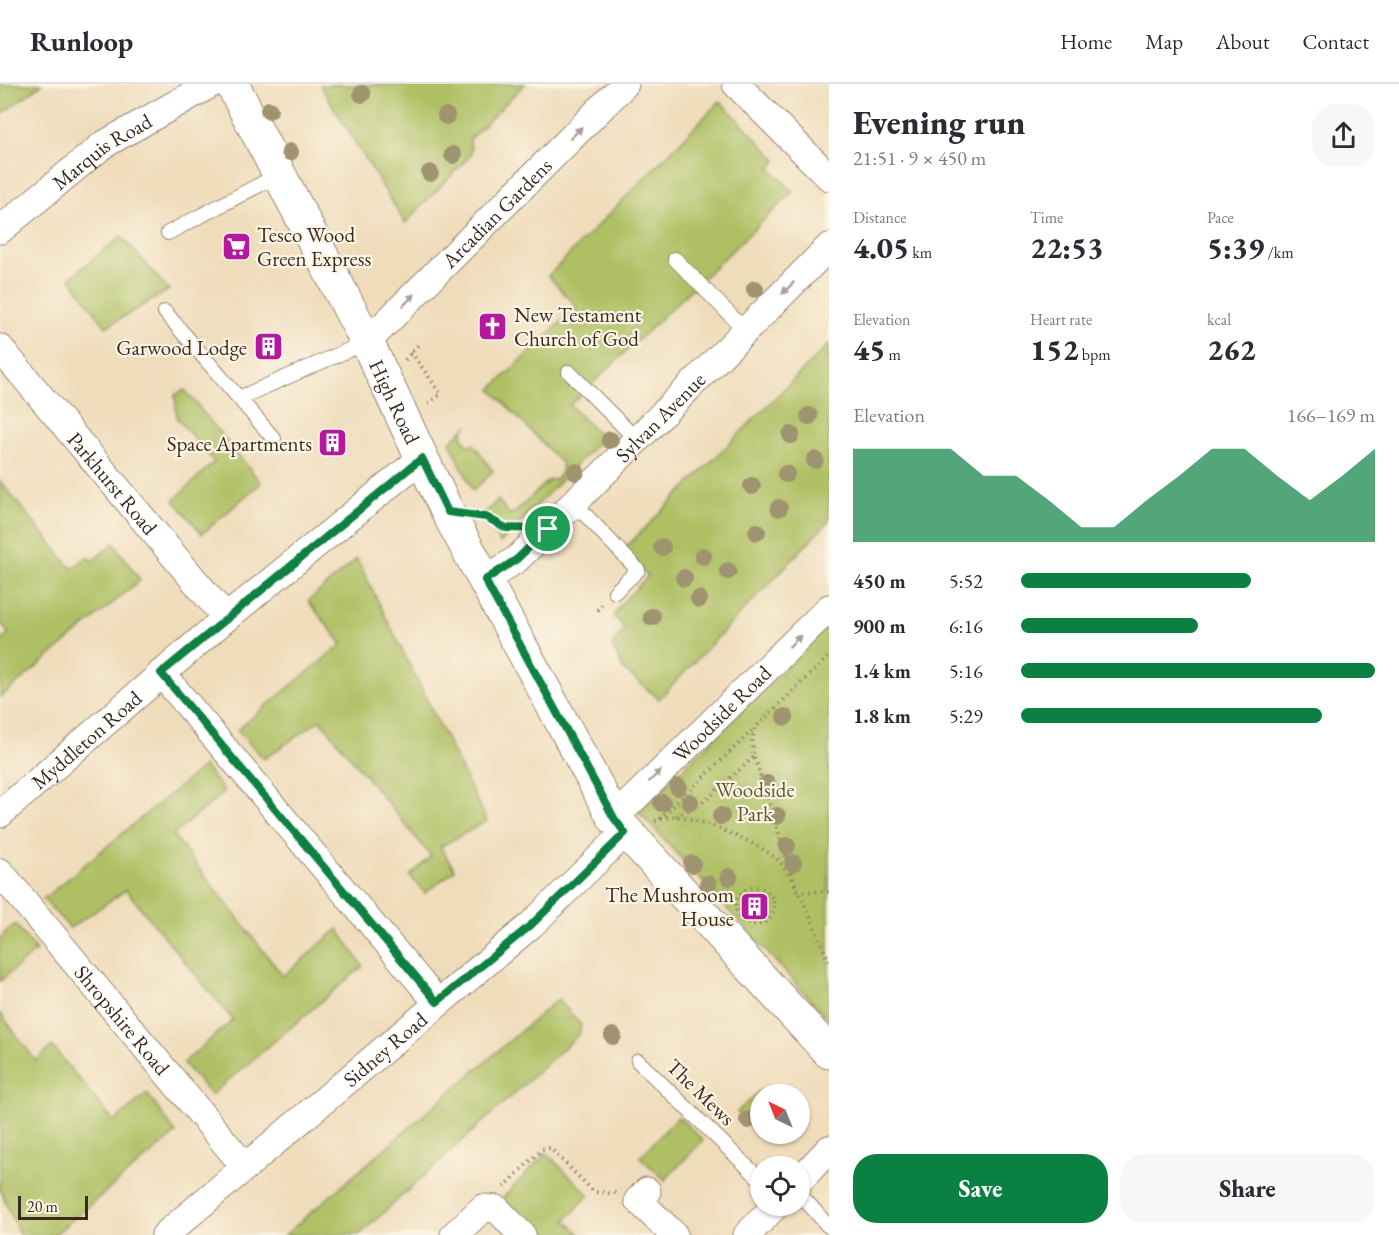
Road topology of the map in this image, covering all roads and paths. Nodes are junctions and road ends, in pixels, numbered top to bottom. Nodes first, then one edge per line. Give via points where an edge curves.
1 (625, 84) edge
2 (736, 84) edge
3 (233, 87) edge
4 (280, 174) junction
5 (829, 177) edge
6 (0, 230) edge
7 (168, 233) dead end
8 (829, 247) edge
9 (675, 259) dead end
10 (165, 312) dead end
11 (746, 330) junction
12 (367, 342) junction
13 (418, 345) dead end
14 (0, 348) edge
15 (411, 352) junction
16 (401, 364) dead end
17 (569, 372) dead end
18 (239, 398) junction
19 (424, 407) dead end
20 (274, 439) dead end
21 (636, 439) junction
22 (422, 458) junction
23 (573, 502) junction
24 (448, 512) junction
25 (548, 529) junction
26 (485, 580) junction
27 (615, 592) dead end
28 (829, 608) edge
29 (226, 618) junction
30 (829, 656) edge
31 (161, 673) junction
32 (755, 728) junction
33 (752, 744) junction
34 (738, 745) junction
35 (754, 757) junction
36 (5, 800) edge
37 (675, 816) junction
38 (659, 820) junction
39 (629, 824) junction
40 (0, 872) edge
41 (796, 891) junction
42 (829, 892) edge
43 (763, 921) joint
44 (829, 961) edge
45 (437, 1002) junction
46 (829, 1052) edge
47 (638, 1061) dead end
48 (829, 1149) edge
49 (244, 1167) junction
50 (750, 1169) edge
51 (810, 1169) edge
52 (643, 1196) joint
53 (810, 1205) edge
54 (483, 1209) junction
55 (765, 1216) edge
56 (828, 1226) edge
57 (165, 1235) edge
58 (454, 1235) edge
59 (522, 1235) edge
60 (674, 1235) edge
61 (747, 1235) edge

12 -> 1 street, Arcadian Gardens
2 - 5 street
3 - 4 main road, High Road
3 - 6 street, Marquis Road via 103,145
4 - 7 lane
4 - 12 main road, High Road
8 -> 11 street, Sylvan Avenue
9 - 11 lane
10 - 18 lane
11 - 21 street, Sylvan Avenue
12 - 18 lane
12 - 22 main road, High Road
13 - 15 path
14 - 29 street, Parkhurst Road
15 - 16 path
15 - 19 path via 442,392
17 - 21 lane
18 - 20 lane
21 - 23 street, Sylvan Avenue
22 - 24 main road, High Road
22 - 29 street, Myddleton Road
23 - 25 street, Sylvan Avenue
23 - 27 lane via 638,570
24 - 25 path via 486,517 506,528
24 - 26 main road, High Road
25 - 26 street, Sylvan Avenue via 517,559
26 - 39 main road, High Road
39 -> 28 street, Woodside Road
29 - 31 street, Myddleton Road
30 - 32 path
31 - 36 street, Myddleton Road
31 - 45 street
32 - 33 path
32 - 34 path
33 - 34 path via 748,741
33 - 35 path
34 - 38 path
35 - 37 path via 708,799
35 - 41 path
37 - 38 path
37 - 41 path via 732,835 778,860
38 - 39 path
39 - 45 street, Sidney Road via 531,925
39 - 46 main road, High Road
40 - 49 street, Shropshire Road
41 - 42 path
41 - 44 path
43 - 43 path via 773,912 771,895 763,888 746,889 736,902 737,914 750,924
45 - 49 street, Sidney Road
47 - 50 lane, The Mews
48 - 51 street
49 - 57 street, Sidney Road
52 - 54 path via 594,1192 550,1148 542,1149
52 - 60 street
53 - 56 lane
54 - 58 street
54 - 59 street via 497,1209
55 - 61 street

